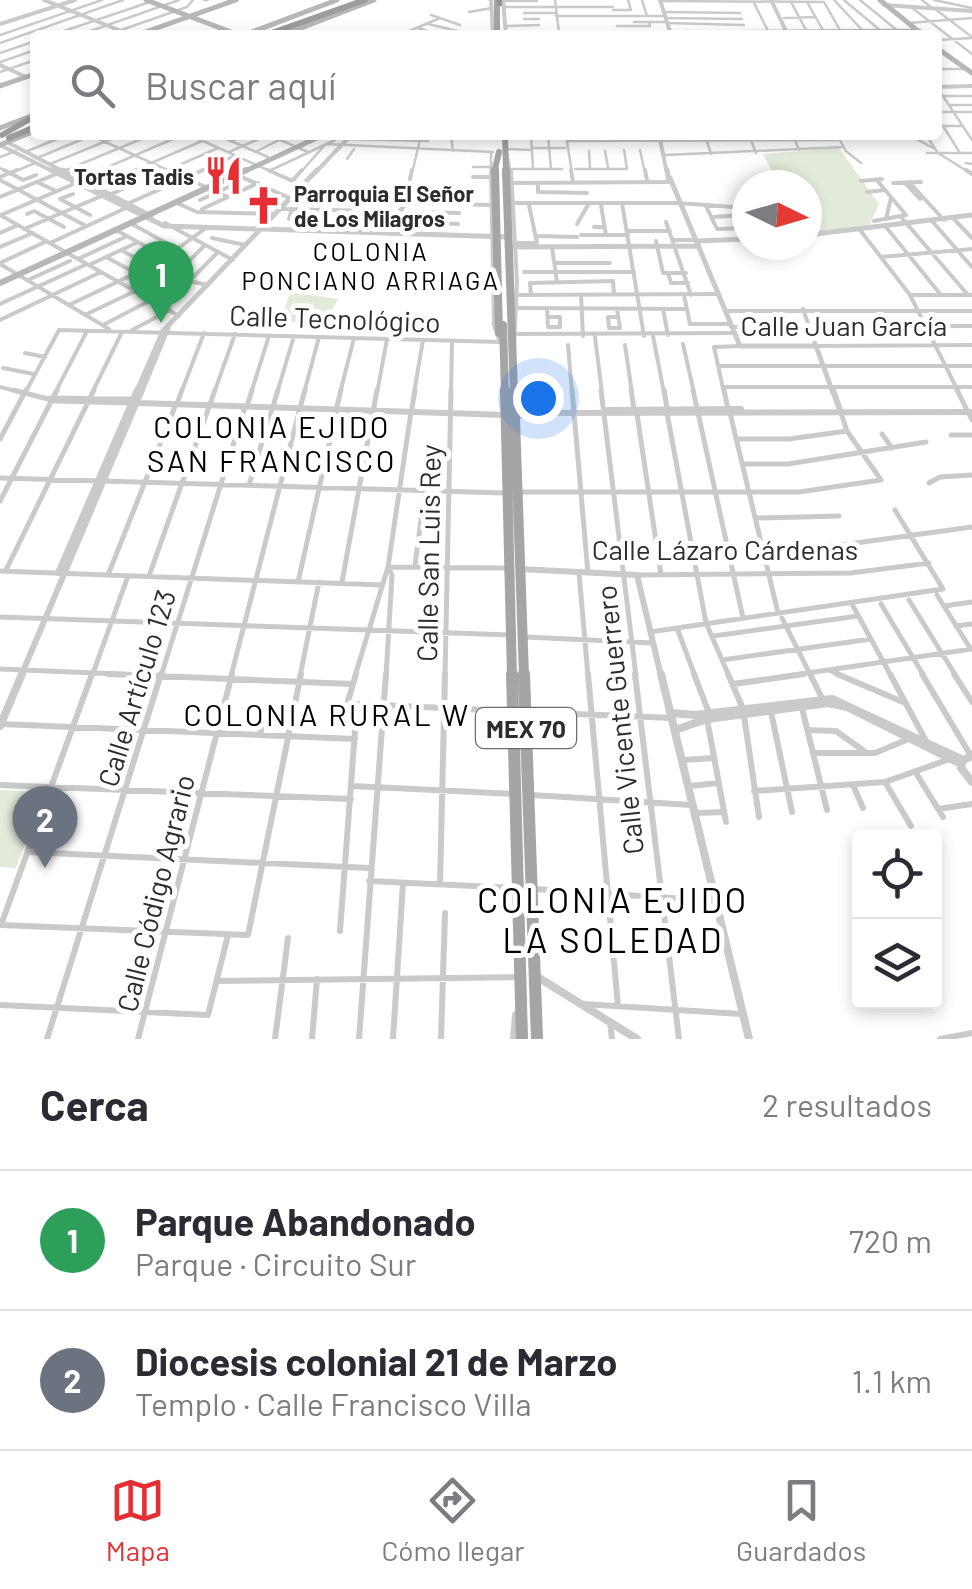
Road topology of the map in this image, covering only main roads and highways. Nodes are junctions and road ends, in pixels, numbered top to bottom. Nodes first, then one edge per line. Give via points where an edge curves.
1 (151, 0) edge
2 (239, 0) edge
3 (365, 0) edge
4 (374, 0) edge
5 (350, 2) edge
6 (498, 3) edge
7 (334, 4) edge
8 (883, 5) edge
9 (538, 14) edge
10 (191, 16) junction
11 (291, 25) junction
12 (152, 30) edge
13 (152, 30) edge
14 (229, 30) edge
15 (277, 30) edge
16 (278, 30) edge
17 (285, 30) edge
18 (497, 30) edge
19 (503, 30) edge
20 (915, 30) edge
21 (942, 51) edge
22 (970, 72) edge
23 (30, 75) edge
24 (0, 85) edge
25 (30, 125) edge
26 (30, 126) edge
27 (2, 138) edge
28 (307, 140) edge
29 (309, 140) edge
30 (502, 140) edge
31 (295, 146) junction
32 (500, 159) junction
33 (256, 164) junction
34 (205, 188) junction
35 (145, 215) junction
36 (493, 233) junction
37 (513, 238) junction
38 (67, 255) junction
39 (496, 260) junction
40 (511, 260) junction
41 (0, 282) edge
42 (505, 328) junction
43 (508, 350) junction
44 (525, 889) junction
45 (522, 1039) edge
46 (540, 1039) edge

1 - 10 main road
2 - 10 main road
2 - 10 main road
3 - 11 highway
4 - 5 main road
5 - 7 highway
5 - 11 highway
5 - 17 main road via 318,22
6 - 18 main road
7 - 15 highway
8 - 20 main road
9 - 19 main road
10 - 12 main road
10 - 13 main road
10 - 14 main road
11 - 16 highway
21 - 22 main road
23 - 24 main road
25 - 27 highway
26 - 27 highway
28 - 31 main road
29 - 31 main road
30 - 32 main road, MEX 70
31 - 33 main road
32 - 36 main road
32 - 37 main road
32 - 42 main road, MEX 70
33 - 34 main road
33 - 34 main road
34 - 35 main road
34 - 35 main road
35 - 38 main road
35 - 38 main road
36 - 37 main road
36 - 39 main road
37 - 40 main road
38 - 41 main road
39 - 40 main road
39 - 42 main road
40 - 43 main road
42 - 43 main road, MEX 70
42 - 43 main road
43 - 44 main road, MEX 70
44 - 45 main road, MEX 70
44 - 46 main road, MEX 70

